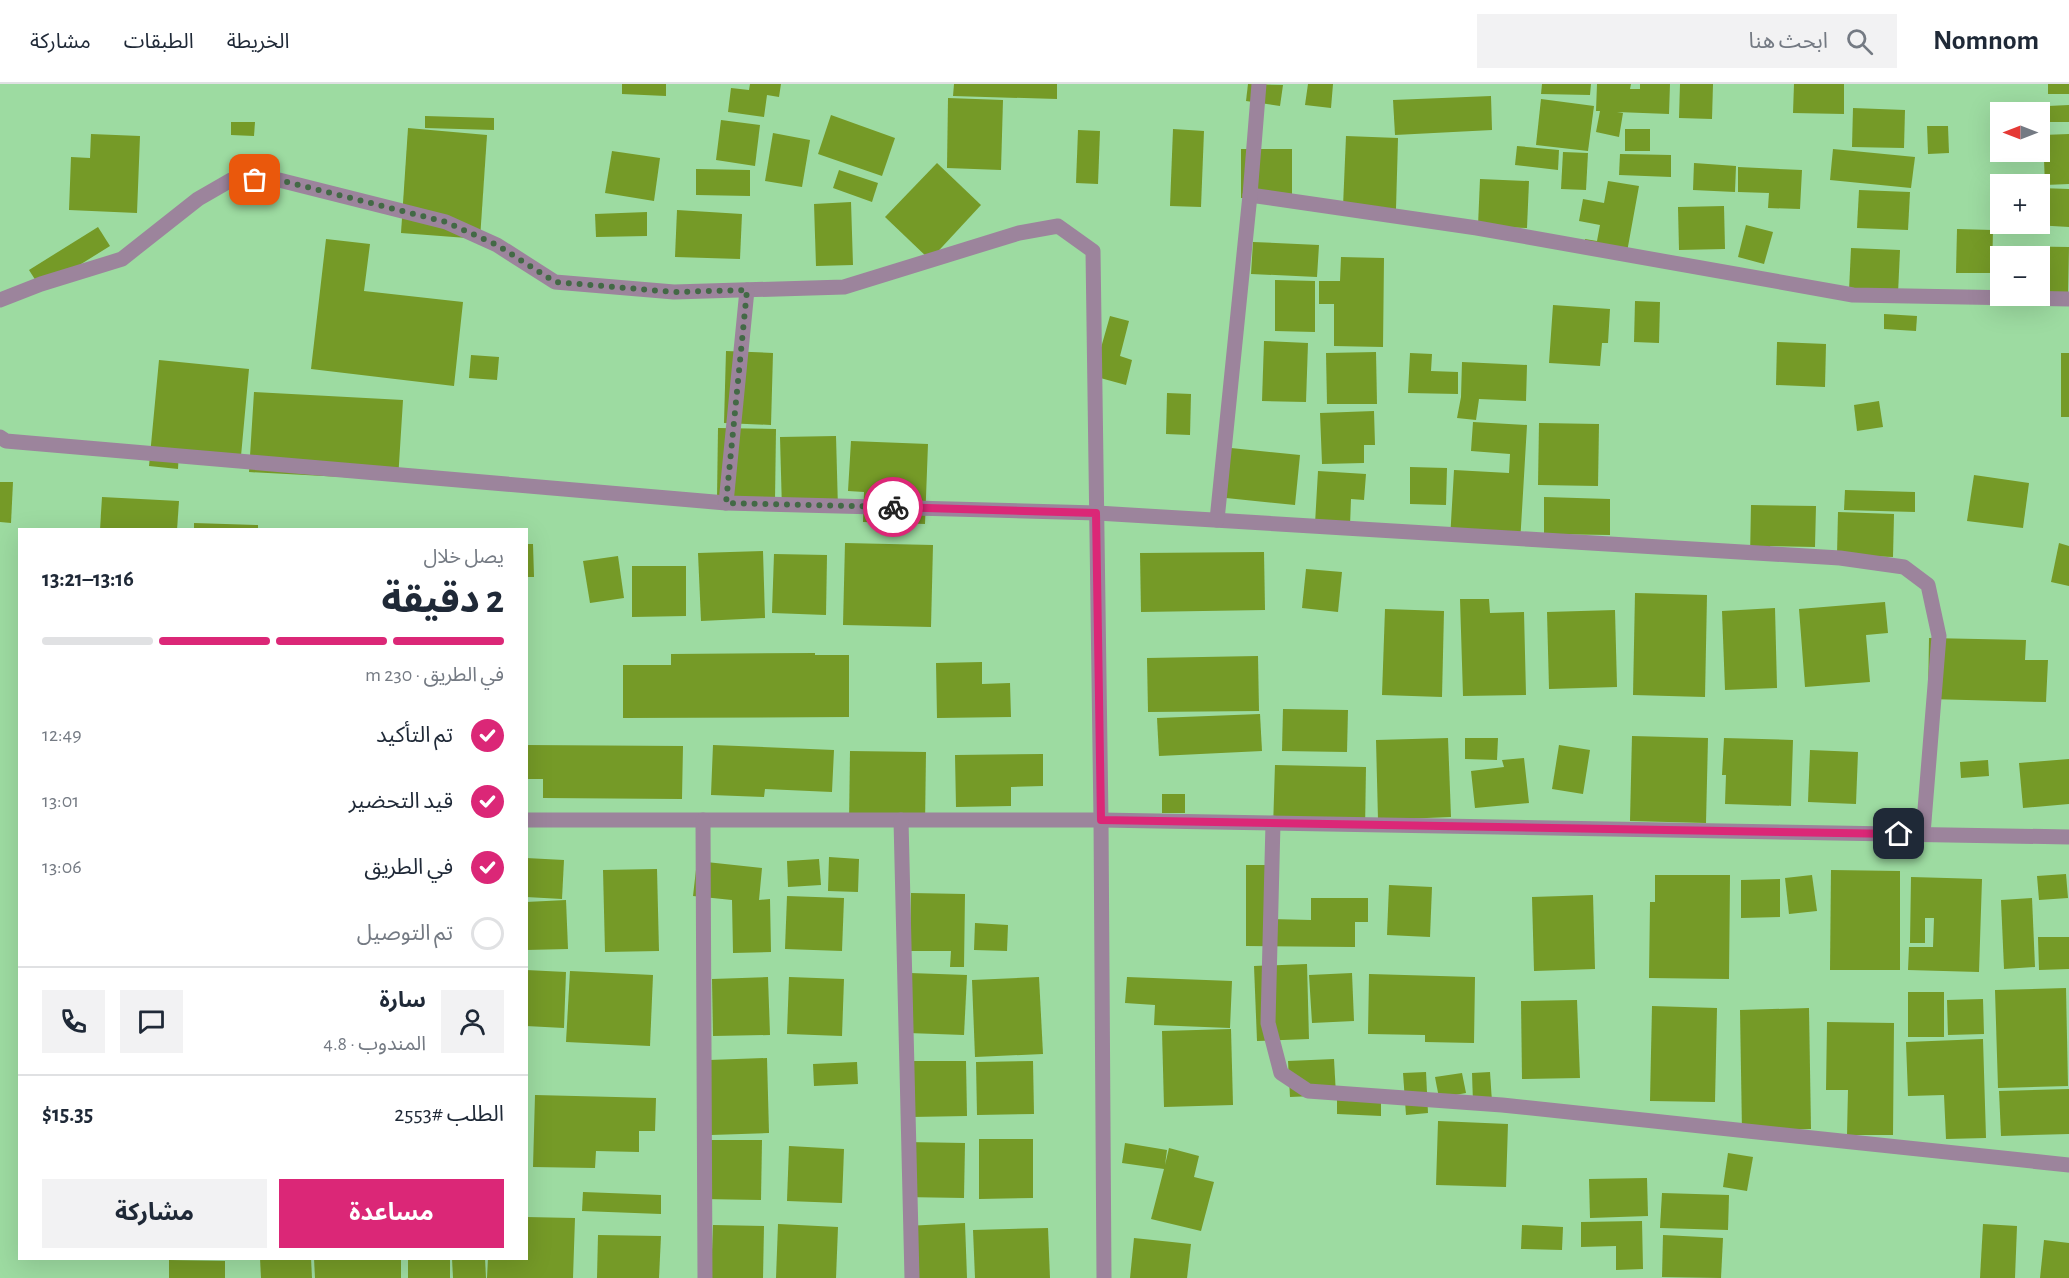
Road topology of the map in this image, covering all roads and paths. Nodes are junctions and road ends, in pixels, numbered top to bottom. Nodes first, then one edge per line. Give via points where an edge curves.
1 (1259, 84) edge
2 (1250, 195) junction
3 (747, 290) junction
4 (2069, 298) edge
5 (0, 300) edge
6 (0, 437) edge
7 (726, 503) junction
8 (1096, 513) junction
9 (1217, 520) junction
10 (528, 820) edge
11 (703, 820) junction
12 (902, 820) junction
13 (1101, 820) junction
14 (1273, 823) junction
15 (1923, 834) junction
16 (2069, 837) edge
17 (2069, 1165) edge
18 (705, 1278) edge
19 (912, 1278) edge
20 (1104, 1278) edge

1 - 2 street
2 - 4 street via 1477,228 1853,295
2 - 9 street
3 - 5 street via 674,292 555,282 497,245 446,222 279,180 231,180 198,199 122,259
3 - 7 street
3 - 8 street via 844,287 1019,233 1058,226 1093,251
6 - 7 street via 6,441
7 - 8 street
8 - 9 street
8 - 13 street
9 - 15 street via 1840,558 1904,567 1928,585 1939,636
10 - 11 street
11 - 12 street
11 - 18 street
12 - 13 street
12 - 19 street
13 - 14 street
13 - 20 street
14 - 15 street
14 - 17 street via 1268,1023 1281,1073 1308,1090 1502,1105
15 - 16 street

